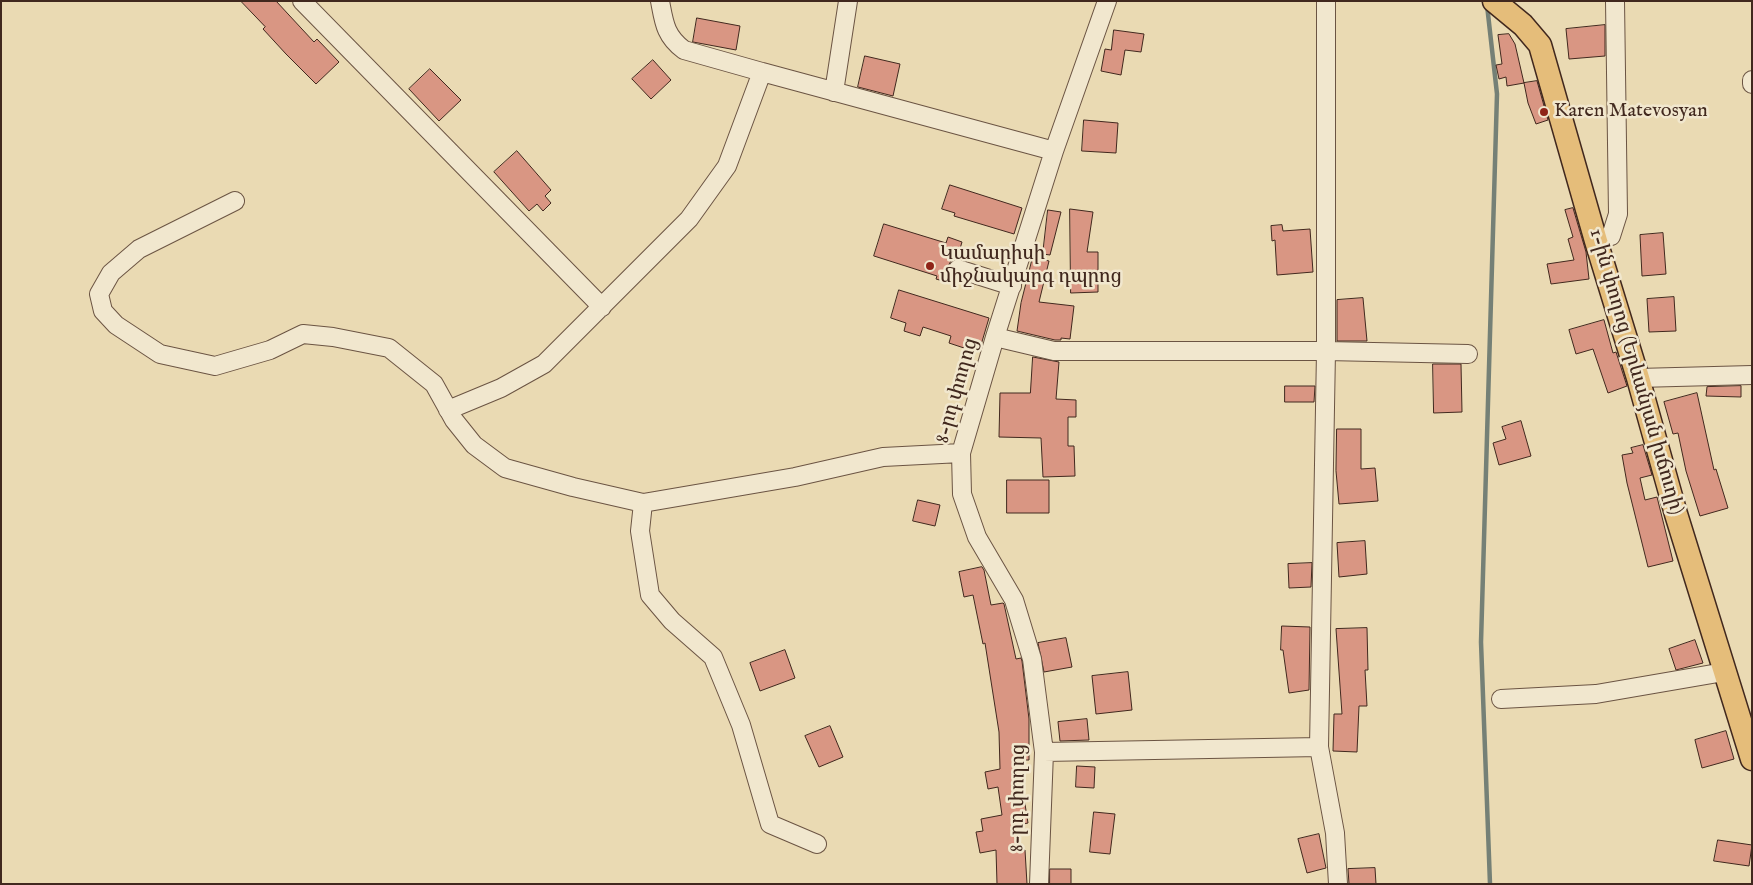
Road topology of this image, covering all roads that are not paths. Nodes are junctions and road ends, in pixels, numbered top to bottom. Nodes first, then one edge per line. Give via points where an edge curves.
1 (302, 1) edge
2 (660, 1) edge
3 (848, 1) edge
4 (1107, 1) edge
5 (1326, 1) edge
6 (1494, 1) edge
7 (1615, 1) edge
8 (762, 72) junction
9 (834, 92) junction
10 (1054, 151) junction
11 (234, 201) dead end
12 (1596, 241) junction
13 (958, 269) dead end
14 (1012, 286) junction
15 (602, 307) junction
16 (995, 337) junction
17 (1326, 351) junction
18 (1468, 354) dead end
19 (1752, 376) edge
20 (1638, 378) junction
21 (448, 410) junction
22 (961, 453) junction
23 (642, 503) junction
24 (1724, 672) junction
25 (1501, 699) dead end
26 (1319, 747) junction
27 (1044, 752) junction
28 (1752, 759) edge
29 (817, 844) dead end
30 (1039, 884) edge
31 (1338, 884) edge

1 - 15 street
2 - 8 street via 673,42 684,50
3 - 9 street
4 - 10 street, 8-րդ փողոց
5 - 17 street
6 - 12 main road, 1-ին փողոց (Երևանյան խճուղի) via 1540,44
7 - 12 street via 1618,214 1611,236
8 - 9 street
8 - 15 street via 727,166 689,219
9 - 10 street
10 - 14 street, 8-րդ փողոց
11 - 21 street via 139,249 111,273 99,294 103,311 116,324 160,354 214,366 270,350 303,334 389,348 434,384
12 - 20 main road, 1-ին փողոց (Երևանյան խճուղի)
13 - 14 street
14 - 16 street, 8-րդ փողոց
15 - 21 street via 544,364 501,388
16 - 17 street via 1054,351
16 - 22 street, 8-րդ փողոց
17 - 18 street
17 - 26 street
19 - 20 street
20 - 24 main road, 1-ին փողոց (Երևանյան խճուղի)
21 - 23 street via 474,444 505,468
22 - 23 street via 883,457 795,477
22 - 27 street, 8-րդ փողոց via 962,494 977,537 1014,600 1032,658
23 - 29 street via 640,530 650,595 672,621 713,657 741,725 770,824
24 - 25 street via 1596,694
24 - 28 main road, 1-ին փողոց (Երևանյան խճուղի)
26 - 27 street
26 - 31 street via 1335,833
27 - 30 street, 8-րդ փողոց

